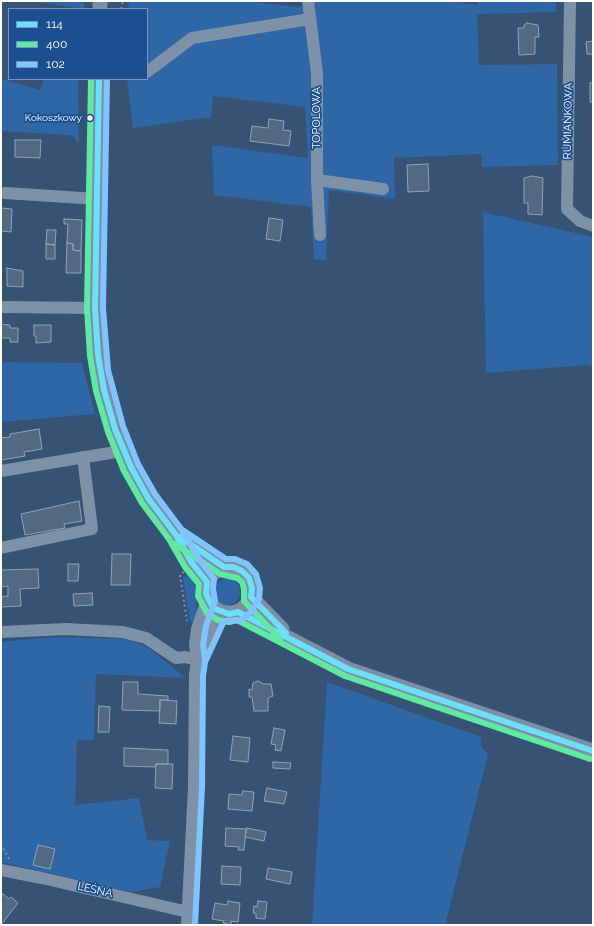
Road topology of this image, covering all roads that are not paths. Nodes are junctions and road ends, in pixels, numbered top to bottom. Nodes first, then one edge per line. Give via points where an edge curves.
1 (308, 1) edge
2 (570, 1) edge
3 (310, 19) junction
4 (148, 71) edge
5 (99, 80) edge
6 (317, 180) junction
7 (383, 189) dead end
8 (5, 193) dead end
9 (97, 199) junction
10 (593, 226) edge
11 (320, 235) dead end
12 (1, 307) edge
13 (96, 308) junction
14 (123, 449) junction
15 (83, 457) junction
16 (1, 471) edge
17 (176, 534) junction
18 (1, 548) edge
19 (224, 568) junction
20 (207, 582) junction
21 (251, 597) junction
22 (207, 600) junction
23 (220, 612) junction
24 (238, 612) junction
25 (1, 632) edge
26 (293, 640) junction
27 (197, 660) junction
28 (593, 751) edge
29 (1, 870) edge
30 (188, 912) junction
31 (187, 925) edge

1 - 3 street, TOPOLOWA
2 - 10 street, RUMIANKOWA via 567,209 580,221
3 - 4 street via 192,38
3 - 6 street, TOPOLOWA via 316,74
5 - 9 main road
6 - 7 street
6 - 11 street, TOPOLOWA
8 - 9 street
9 - 13 main road
12 - 13 street
13 - 14 main road via 100,371 108,408
14 - 15 street
14 - 17 main road via 148,498
15 - 16 street
15 - 18 street via 92,529
17 - 19 main road
17 - 20 main road via 192,563
19 - 20 main road via 213,573
19 - 21 main road via 242,571 249,578
20 - 22 main road
21 - 24 main road via 246,606
21 - 26 main road
22 - 23 main road
22 - 27 street via 197,629
23 - 24 main road
23 - 27 street
24 - 26 main road
25 - 27 street via 66,629 124,632 146,638 176,658
26 - 28 main road via 348,669
27 - 30 street
29 - 30 street, LEŚNA
30 - 31 street

